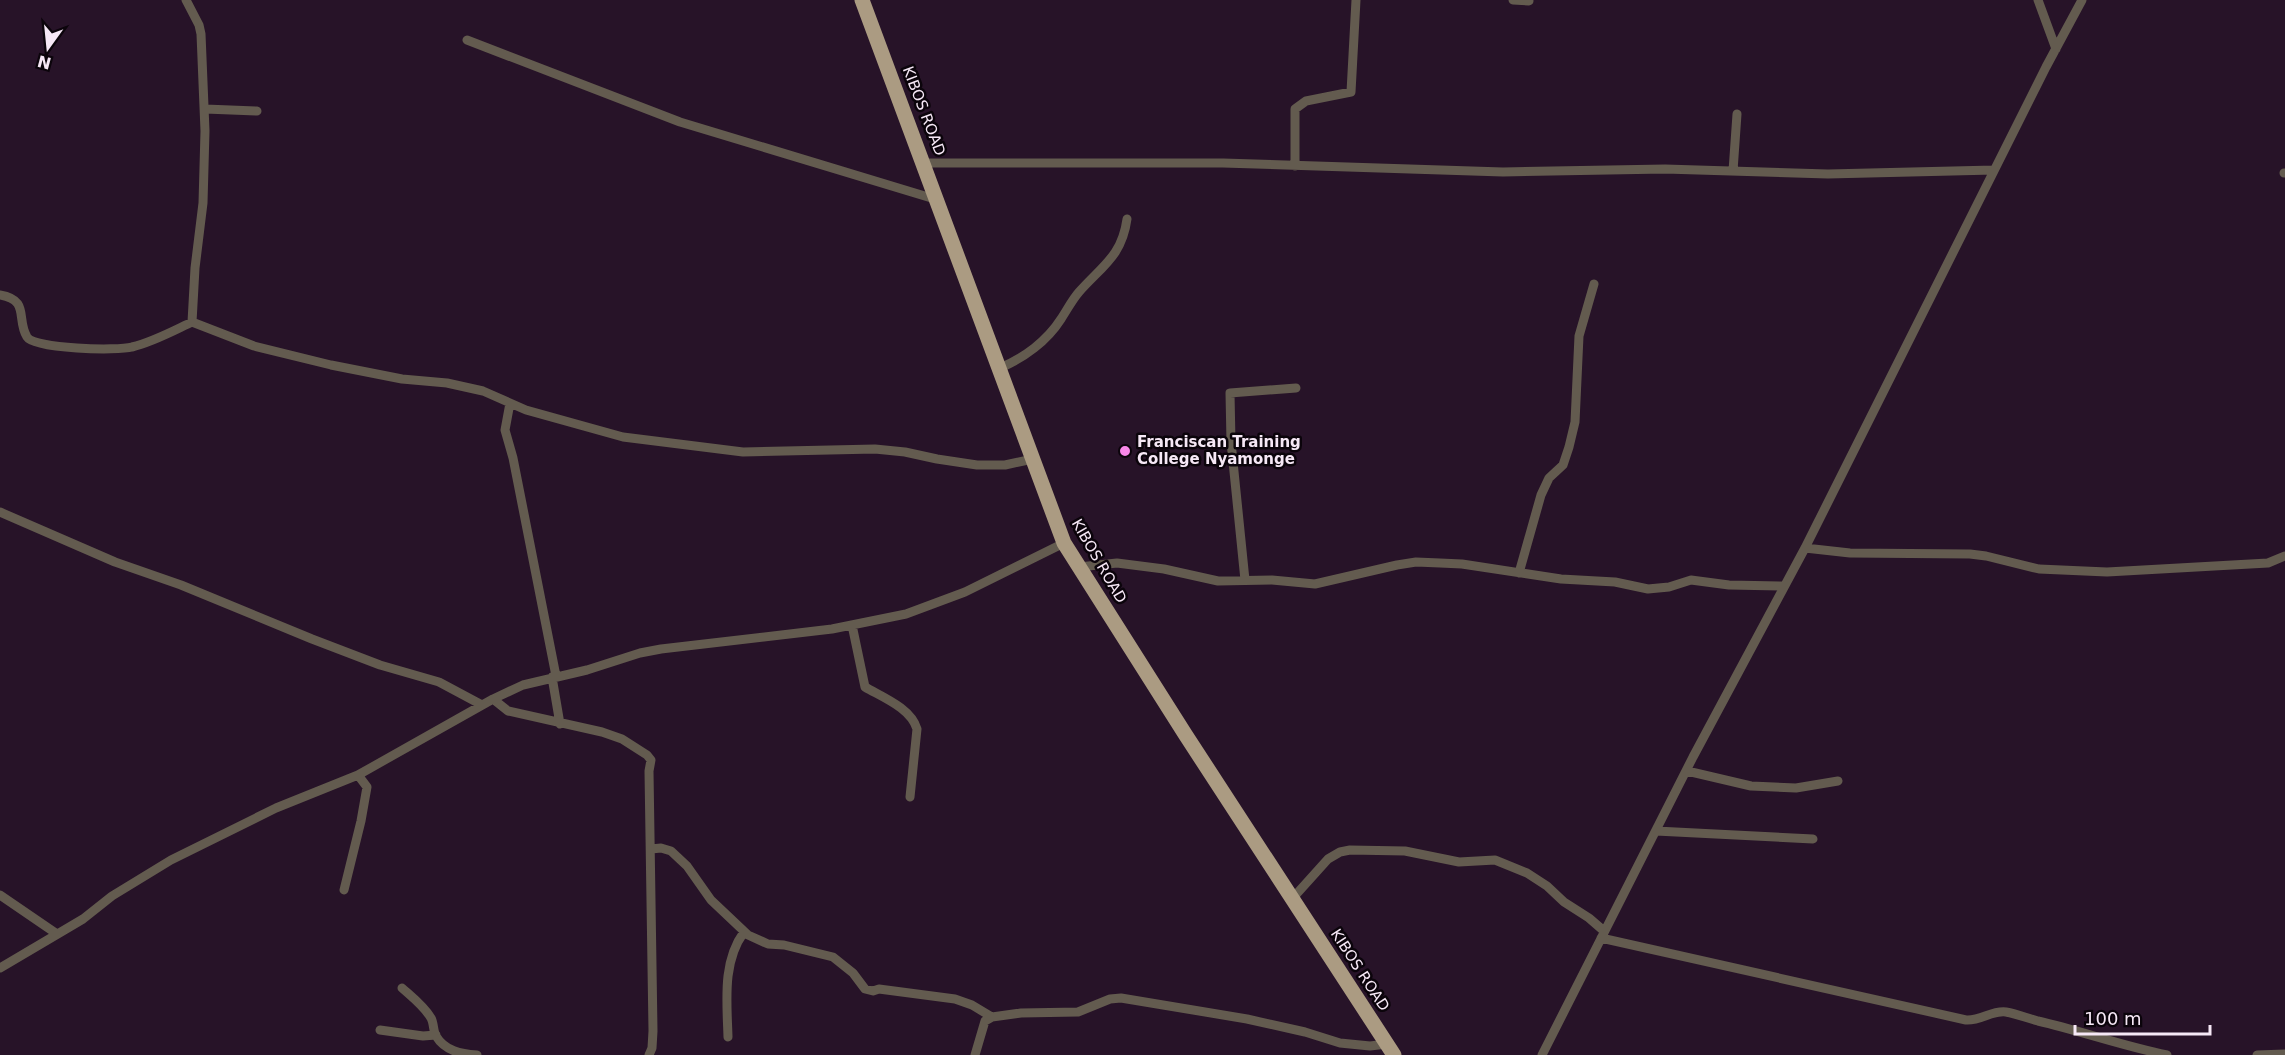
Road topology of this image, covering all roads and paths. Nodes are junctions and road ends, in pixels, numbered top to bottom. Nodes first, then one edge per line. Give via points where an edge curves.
1 (186, 0) edge
2 (862, 0) edge
3 (1356, 0) edge
4 (1513, 0) edge
5 (2038, 0) edge
6 (2082, 0) edge
7 (1529, 1) edge
8 (467, 40) dead end
9 (2056, 49) junction
10 (205, 109) junction
11 (257, 111) dead end
12 (1737, 114) dead end
13 (925, 164) junction
14 (1295, 166) junction
15 (1994, 170) junction
16 (1733, 171) junction
17 (938, 200) junction
18 (1127, 219) dead end
19 (1594, 284) dead end
20 (0, 295) edge
21 (192, 322) junction
22 (1000, 368) junction
23 (1296, 388) dead end
24 (510, 403) junction
25 (1033, 459) junction
26 (0, 512) edge
27 (1065, 543) junction
28 (1805, 548) junction
29 (2285, 556) edge
30 (1079, 567) junction
31 (1519, 573) junction
32 (1245, 580) junction
33 (1784, 586) junction
34 (852, 625) junction
35 (554, 676) junction
36 (493, 699) junction
37 (482, 705) junction
38 (560, 724) junction
39 (1687, 771) junction
40 (358, 775) junction
41 (1838, 781) dead end
42 (910, 797) dead end
43 (1656, 831) junction
44 (1813, 839) dead end
45 (651, 849) junction
46 (344, 890) dead end
47 (0, 895) edge
48 (1292, 899) junction
49 (744, 932) junction
50 (57, 934) junction
51 (1603, 935) junction
52 (0, 968) edge
53 (402, 988) dead end
54 (992, 1017) junction
55 (380, 1030) dead end
56 (436, 1035) junction
57 (728, 1037) dead end
58 (1390, 1049) edge
59 (2285, 1054) edge
60 (477, 1055) edge
61 (649, 1055) edge
62 (975, 1055) edge
63 (1542, 1055) edge
64 (2167, 1055) edge
65 (2257, 1055) edge

1 - 10 street via 201,34
2 - 13 main road, KIBOS ROAD
3 - 14 street via 1351,92 1306,101 1295,109
4 - 7 street
5 - 9 street
6 - 9 street
8 - 17 street via 680,122
9 - 15 street
10 - 11 street
10 - 21 street via 203,203
12 - 16 street
13 - 14 street
13 - 17 main road, KIBOS ROAD
14 - 16 street via 1503,172
15 - 16 street via 1828,174
15 - 28 street
17 - 22 main road, KIBOS ROAD
18 - 22 street via 1120,247 1080,290 1051,334
19 - 31 street via 1579,336 1575,422 1569,447 1563,465 1549,478 1541,495
20 - 21 street via 19,304 26,336 34,343 123,349
21 - 24 street via 255,346 368,373 474,389
22 - 25 main road, KIBOS ROAD
23 - 32 street via 1230,393
24 - 25 street via 623,437 743,452 875,449 977,465
24 - 35 street via 505,430
25 - 27 main road, KIBOS ROAD
26 - 37 street via 312,639 439,682
27 - 30 main road, KIBOS ROAD
27 - 34 street via 931,606
28 - 29 street via 1850,553 1970,554 2039,569 2107,572 2268,562
28 - 33 street
30 - 32 street via 1117,563 1218,581
30 - 48 main road, KIBOS ROAD
31 - 32 street via 1416,562 1315,584
31 - 33 street via 1648,588 1691,580
33 - 39 street
34 - 35 street via 662,649
34 - 42 street via 865,687 916,723
35 - 36 street
35 - 38 street
36 - 37 street
36 - 38 street via 508,711
37 - 40 street
38 - 45 street via 602,732 651,760
39 - 41 street via 1751,786 1796,788
39 - 43 street
40 - 46 street via 367,787
40 - 50 street via 276,808 171,860
43 - 44 street
43 - 51 street
45 - 49 street via 672,851 711,900
45 - 61 street via 653,1031
47 - 50 street
48 - 51 street via 1328,859 1350,850 1405,851 1459,862 1495,860 1546,886 1589,918
48 - 58 main road, KIBOS ROAD
49 - 54 street via 768,944 833,957 865,989 955,999
49 - 57 street via 734,950 727,984
50 - 52 street
51 - 63 street
51 - 64 street via 1966,1020 2009,1012
53 - 56 street via 433,1020
54 - 58 street via 1078,1012 1121,998 1247,1019 1340,1043
54 - 62 street via 985,1021
55 - 56 street
56 - 60 street via 458,1053
59 - 65 street

